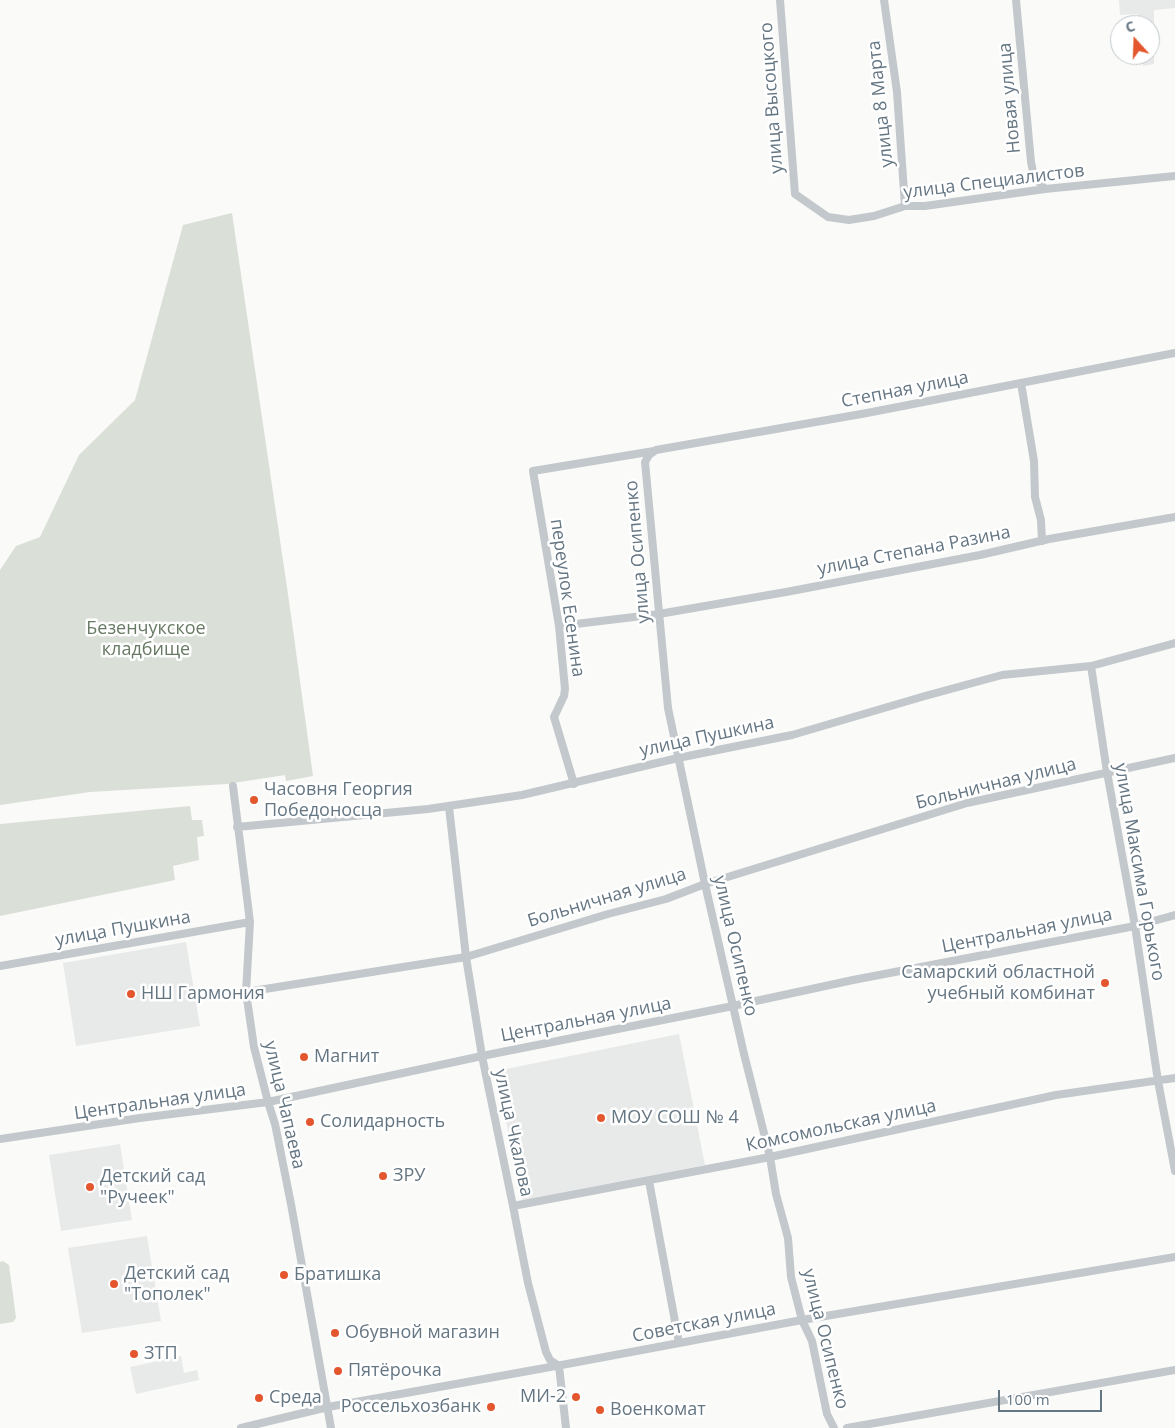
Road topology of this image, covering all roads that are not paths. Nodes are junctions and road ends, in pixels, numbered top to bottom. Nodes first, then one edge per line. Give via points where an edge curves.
1 (780, 0) edge
2 (884, 0) edge
3 (1016, 0) edge
4 (1175, 176) edge
5 (1045, 189) junction
6 (795, 194) joint
7 (905, 206) junction
8 (1175, 353) edge
9 (1021, 383) junction
10 (656, 450) junction
11 (533, 471) joint
12 (1175, 517) edge
13 (1042, 541) junction
14 (659, 614) junction
15 (559, 626) junction
16 (1175, 643) edge
17 (1091, 666) junction
18 (678, 758) junction
19 (1175, 758) edge
20 (1107, 772) junction
21 (574, 784) junction
22 (233, 786) dead end
23 (449, 807) junction
24 (237, 827) junction
25 (705, 884) junction
26 (1175, 915) edge
27 (250, 922) junction
28 (1136, 926) junction
29 (466, 957) junction
30 (0, 966) edge
31 (246, 992) junction
32 (734, 1006) junction
33 (482, 1056) junction
34 (1175, 1078) edge
35 (1158, 1081) junction
36 (268, 1102) junction
37 (0, 1140) edge
38 (770, 1157) junction
39 (1175, 1171) edge
40 (649, 1181) junction
41 (513, 1206) junction
42 (1175, 1257) edge
43 (802, 1320) junction
44 (679, 1343) junction
45 (559, 1366) junction
46 (1175, 1370) edge
47 (328, 1407) junction
48 (241, 1428) edge
49 (331, 1428) edge
50 (566, 1428) edge
51 (834, 1428) edge
52 (847, 1428) edge

1 - 6 street, улица Высоцкого
2 - 7 street, улица 8 Марта via 897,92
3 - 5 street, Новая улица via 1030,162 1034,176
4 - 5 street, улица Специалистов
5 - 7 street, улица Специалистов
6 - 7 street, улица Специалистов via 828,217 850,220
8 - 9 street, Степная улица
9 - 10 street, Степная улица
9 - 13 street via 1034,461 1035,497
10 - 11 street, Степная улица
10 - 14 street, улица Осипенко via 645,462
11 - 15 street, переулок Есенина
12 - 13 street, улица Степана Разина
13 - 14 street, улица Степана Разина via 914,568
14 - 15 street, улица Степана Разина
14 - 18 street, улица Осипенко via 668,708
15 - 21 street, переулок Есенина via 564,696 554,717
16 - 17 street, улица Пушкина
17 - 18 street, улица Пушкина via 1002,675 792,735
17 - 20 street, улица Максима Горького
18 - 21 street, улица Пушкина
18 - 25 street, улица Осипенко
19 - 20 street, Больничная улица
20 - 25 street, Больничная улица via 967,803
20 - 28 street, улица Максима Горького
21 - 23 street, улица Пушкина
22 - 24 street, улица Чапаева
23 - 24 street, улица Пушкина
23 - 29 street, улица Чкалова
24 - 27 street, улица Чапаева
25 - 29 street, Больничная улица via 666,899
25 - 32 street, улица Осипенко
26 - 28 street, Центральная улица
27 - 30 street, улица Пушкина
27 - 31 street, улица Чапаева
28 - 32 street, Центральная улица
28 - 35 street, улица Максима Горького
29 - 31 street, Больничная улица
29 - 33 street, улица Чкалова
31 - 36 street, улица Чапаева via 254,1046
32 - 33 street, Центральная улица
32 - 38 street, улица Осипенко
33 - 36 street, Центральная улица
33 - 41 street, улица Чкалова
34 - 35 street, Комсомольская улица
35 - 38 street, Комсомольская улица via 1056,1095
35 - 39 street, улица Максима Горького
36 - 37 street, Центральная улица
36 - 47 street, улица Чапаева via 291,1204
38 - 40 street, Комсомольская улица
38 - 43 street, улица Осипенко
40 - 41 street, Комсомольская улица
40 - 44 street
41 - 45 street, улица Чкалова via 528,1284 546,1352 550,1360
42 - 43 street, Советская улица
43 - 44 street, Советская улица
43 - 51 street, улица Осипенко via 812,1341 827,1414
44 - 45 street, Советская улица
45 - 47 street, Советская улица
45 - 50 street
46 - 52 street
47 - 48 street, Советская улица
47 - 49 street, улица Чапаева

